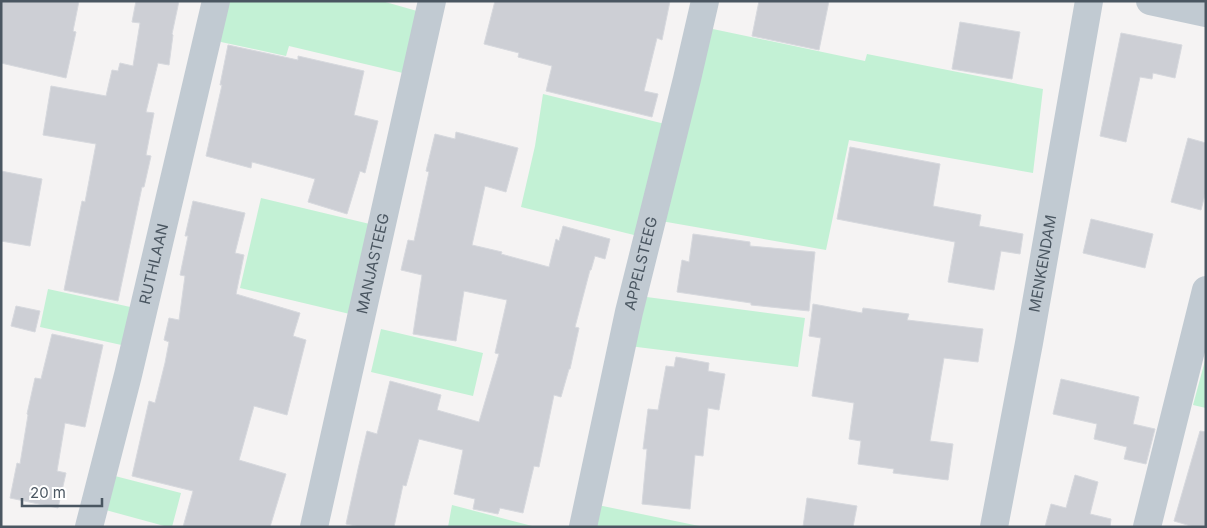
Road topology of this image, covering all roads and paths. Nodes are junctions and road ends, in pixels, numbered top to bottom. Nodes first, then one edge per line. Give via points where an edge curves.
1 (216, 1) edge
2 (705, 1) edge
3 (1089, 1) edge
4 (1150, 1) edge
5 (429, 2) edge
6 (1206, 13) edge
7 (1206, 290) edge
8 (90, 527) edge
9 (314, 527) edge
10 (583, 527) edge
11 (994, 527) edge
12 (1147, 527) edge

1 - 8 street, RUTHLAAN
2 - 10 street, APPELSTEEG via 629,312
3 - 11 street, MENKENDAM via 1030,343
4 - 6 street
5 - 9 street, MANJASTEEG
7 - 12 street

